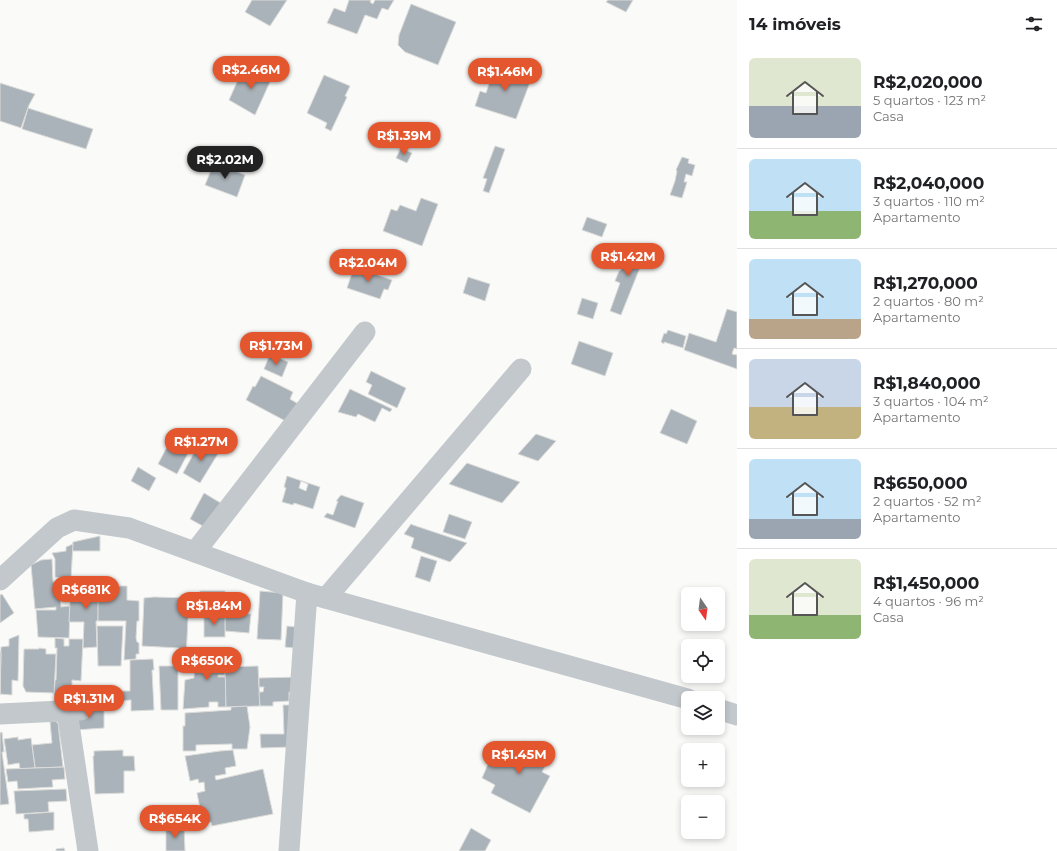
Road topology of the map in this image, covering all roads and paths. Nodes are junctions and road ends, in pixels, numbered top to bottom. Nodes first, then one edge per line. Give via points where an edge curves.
1 (365, 332) dead end
2 (521, 369) dead end
3 (195, 552) junction
4 (0, 580) edge
5 (317, 595) junction
6 (681, 698) edge
7 (725, 711) edge
8 (0, 714) edge
9 (737, 715) edge
10 (88, 851) edge
11 (289, 851) edge

1 - 3 street
2 - 5 street
3 - 4 street via 129,528 74,520 57,528
3 - 5 street
5 - 6 street
5 - 11 street
7 - 9 street
8 - 10 street via 74,710

